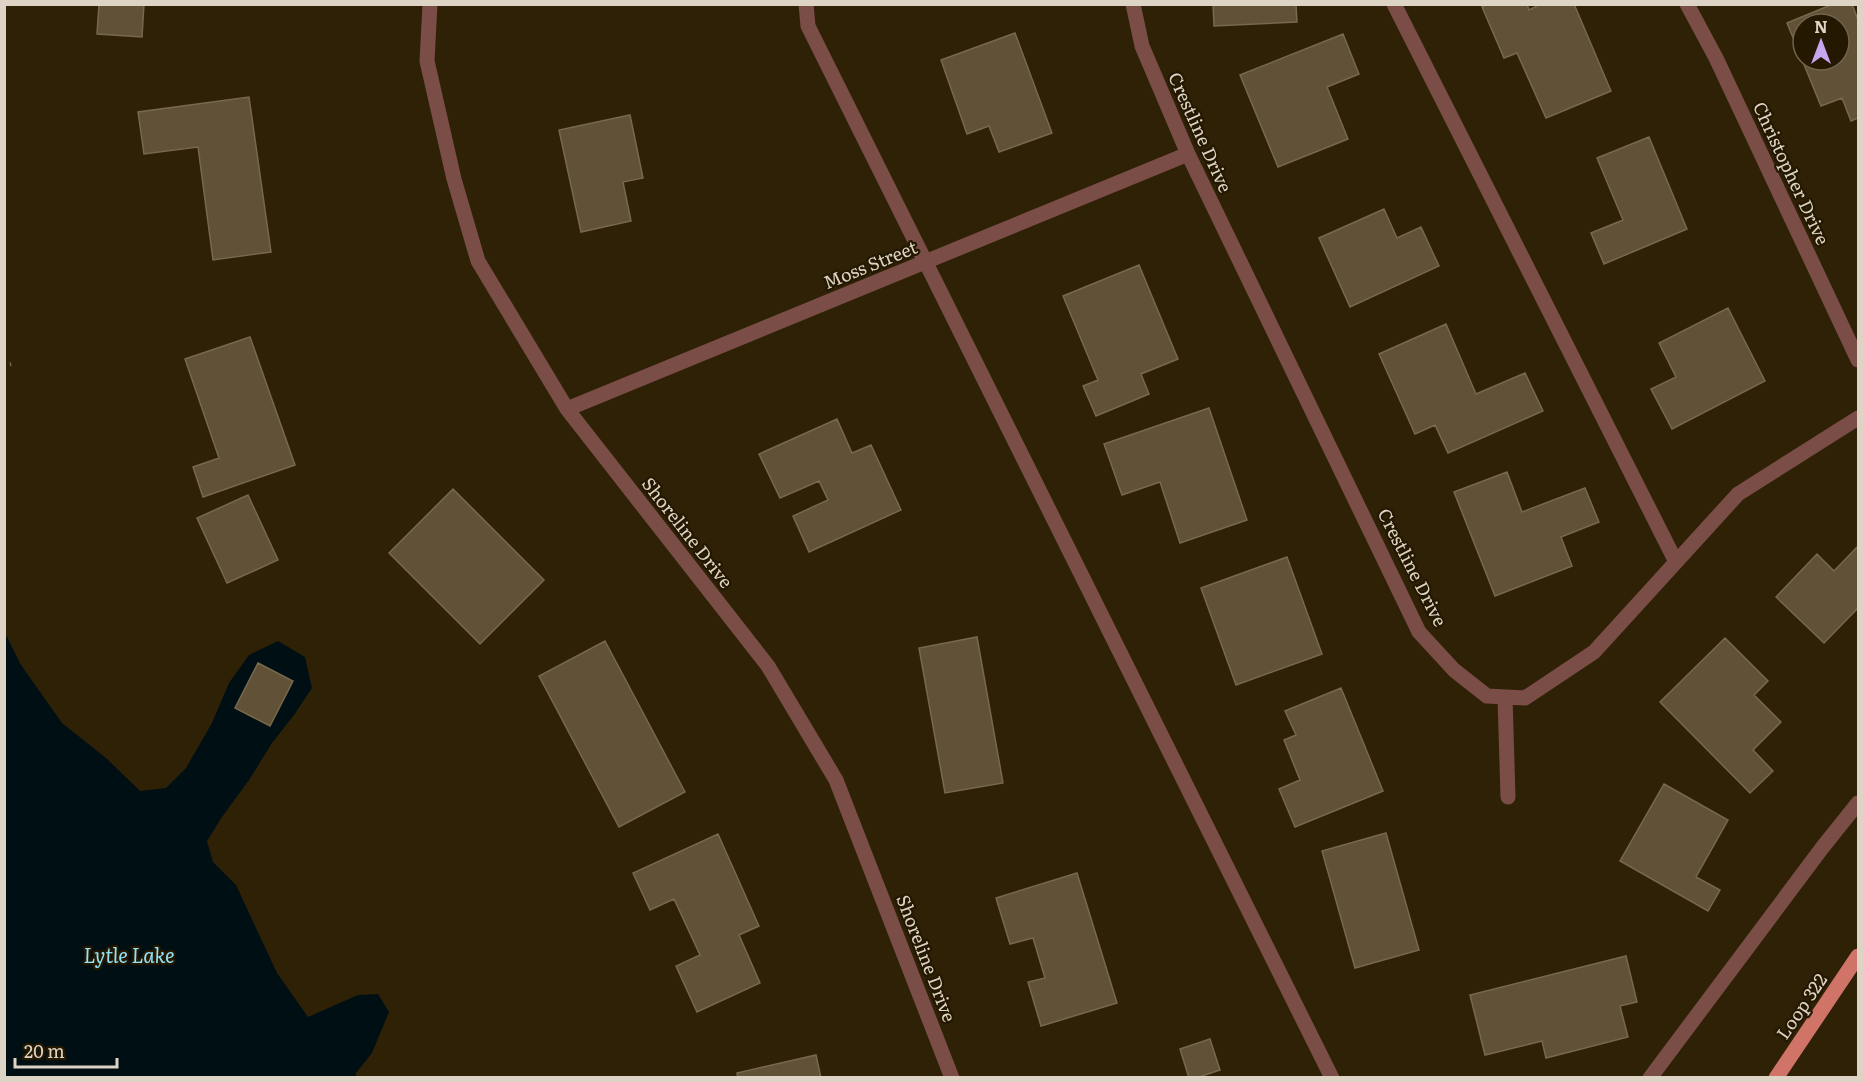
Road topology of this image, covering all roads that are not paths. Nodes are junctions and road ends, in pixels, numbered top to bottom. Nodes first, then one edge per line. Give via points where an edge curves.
1 (430, 4) edge
2 (806, 4) edge
3 (1133, 4) edge
4 (1394, 4) edge
5 (1687, 4) edge
6 (1188, 154) junction
7 (925, 262) junction
8 (1858, 360) edge
9 (567, 409) junction
10 (1858, 418) edge
11 (1676, 561) junction
12 (1505, 697) junction
13 (1508, 797) dead end
14 (1858, 803) edge
15 (1858, 956) edge
16 (952, 1077) edge
17 (1332, 1077) edge
18 (1650, 1077) edge
19 (1776, 1077) edge

1 - 9 street, Shoreline Drive via 428,61 454,179 478,261
2 - 7 street via 808,26
3 - 6 street, Crestline Drive via 1142,46
4 - 11 street
5 - 8 street, Christopher Drive
6 - 7 street, Moss Street
6 - 12 street, Crestline Drive via 1419,632 1454,670 1487,696
7 - 9 street, Moss Street
7 - 17 street
9 - 16 street, Shoreline Drive via 768,666 836,780
10 - 11 street, Crestline Drive via 1738,494
11 - 12 street, Crestline Drive via 1594,652 1525,698
12 - 13 street
14 - 18 street
15 - 19 main road, Loop 322

